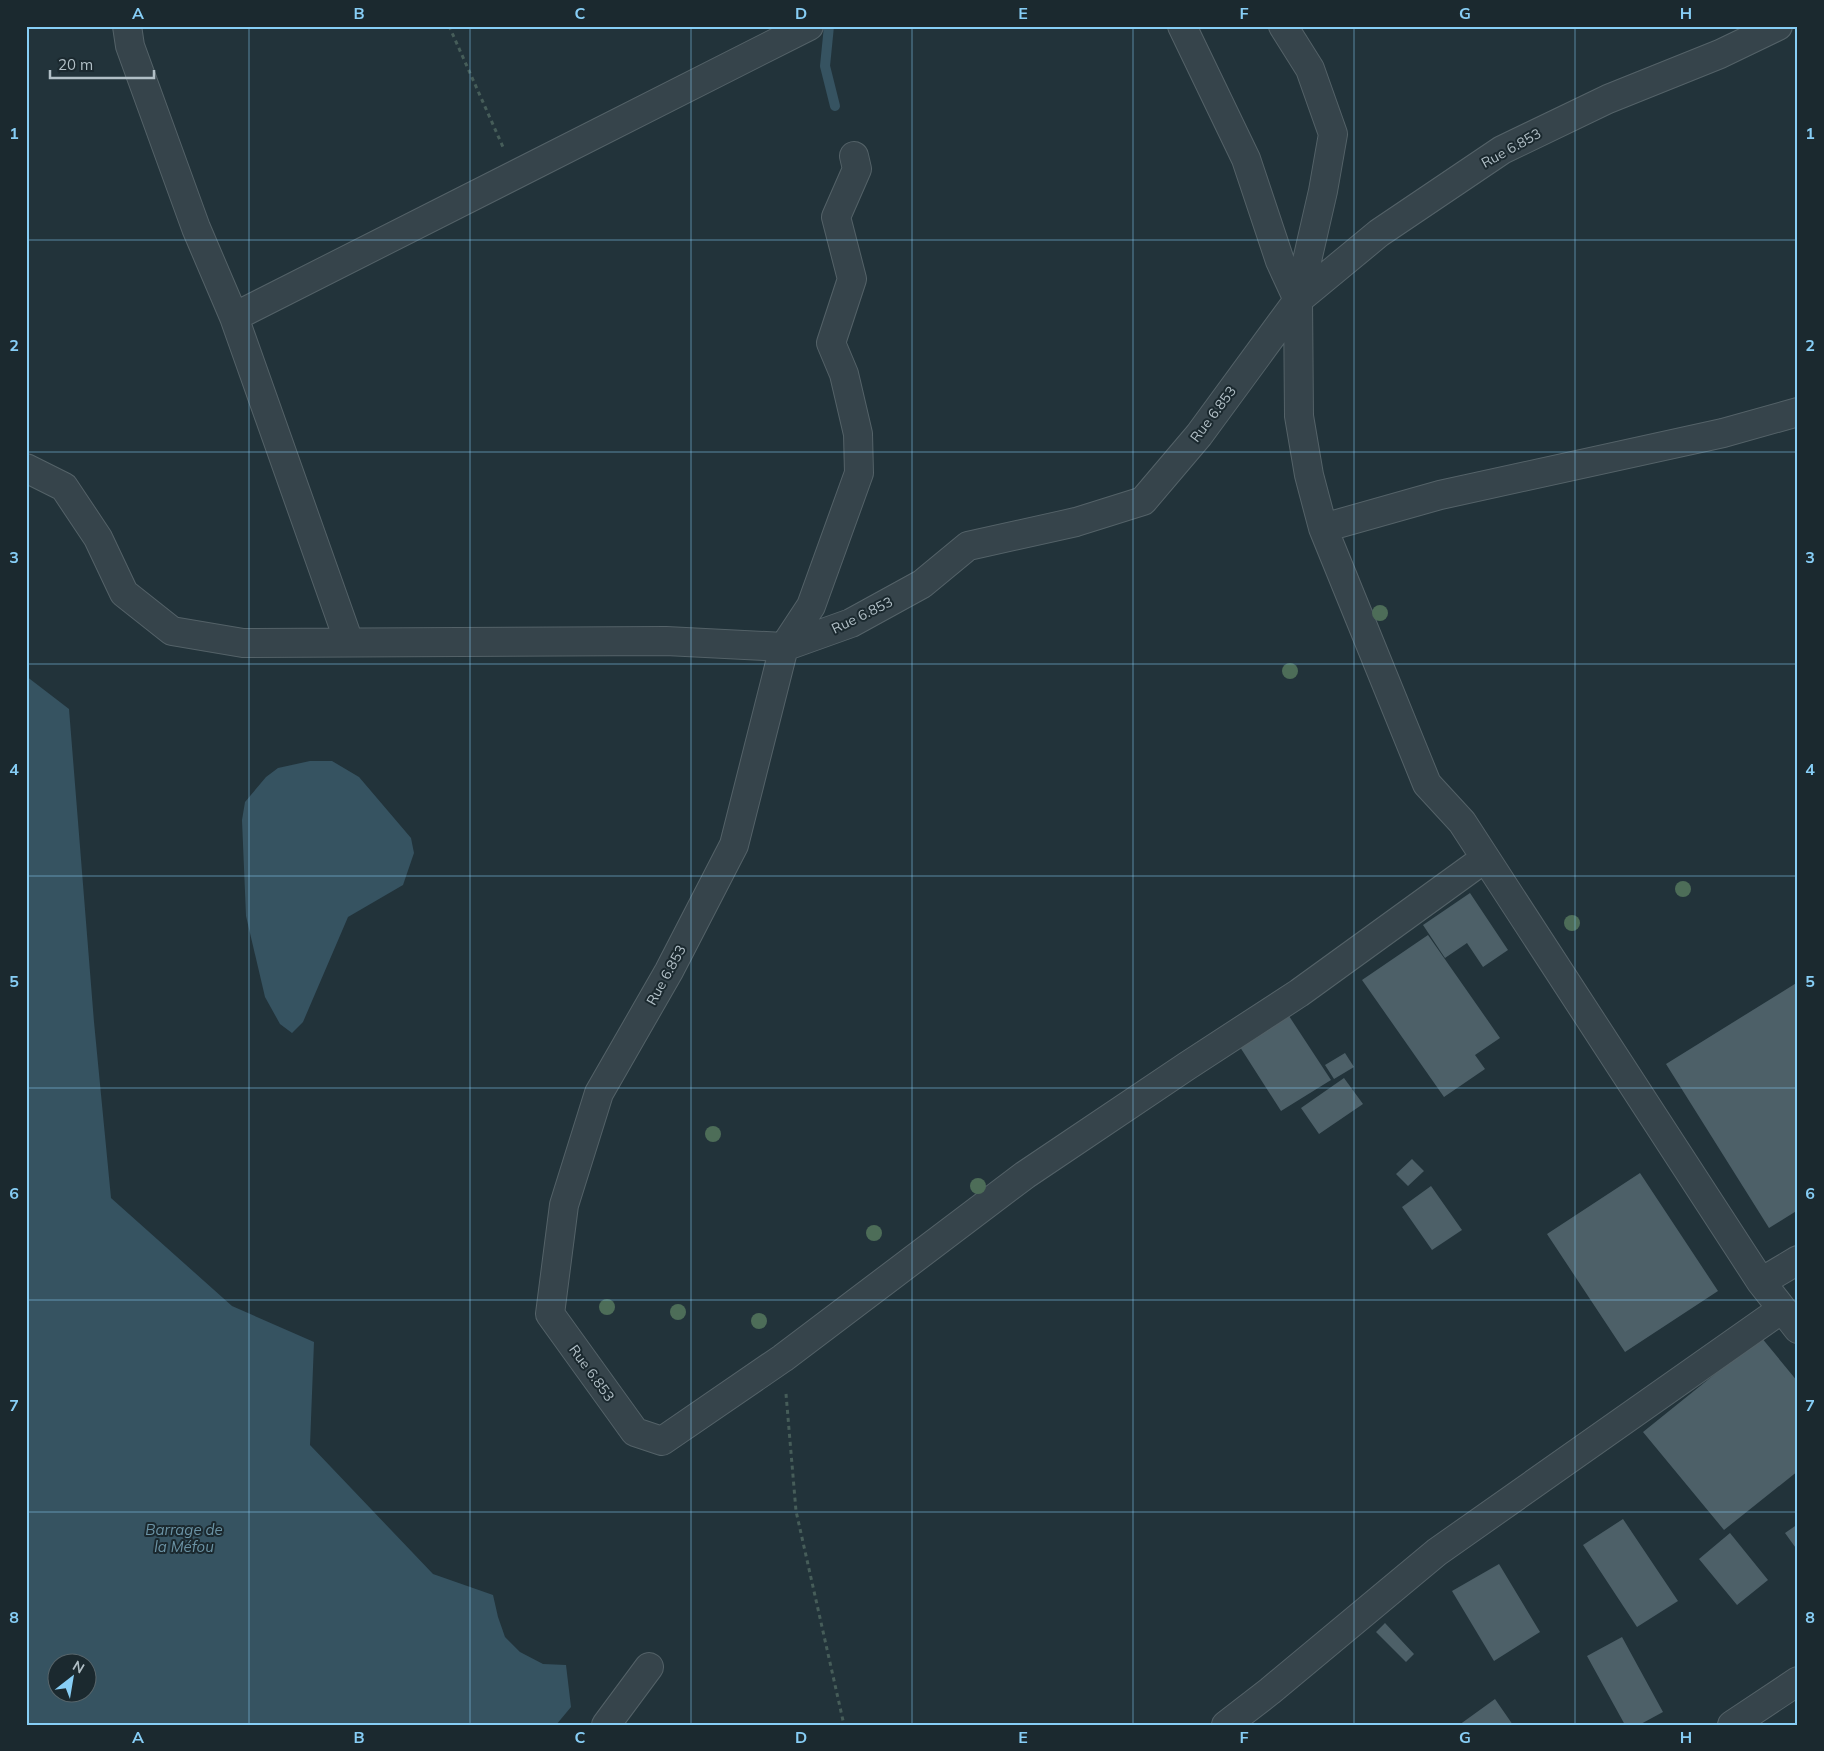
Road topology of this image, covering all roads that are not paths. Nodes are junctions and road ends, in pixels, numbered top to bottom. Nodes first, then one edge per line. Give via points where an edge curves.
1 (127, 26) edge
2 (809, 26) edge
3 (1182, 26) edge
4 (1283, 26) edge
5 (1778, 26) edge
6 (854, 156) dead end
7 (1298, 300) junction
8 (234, 317) junction
9 (1798, 412) edge
10 (26, 468) edge
11 (1323, 528) junction
12 (349, 642) junction
13 (784, 647) junction
14 (1484, 859) junction
15 (1798, 1260) edge
16 (1760, 1282) junction
17 (1790, 1319) edge
18 (649, 1667) dead end
19 (1798, 1681) edge
20 (606, 1725) edge
21 (1226, 1725) edge
22 (1732, 1725) edge

1 - 8 street via 130,46 193,219
2 - 8 street
3 - 7 street via 1246,159 1280,261
4 - 7 street via 1310,69 1333,134
5 - 7 street, Rue 6.853 via 1720,54 1608,98 1502,150 1378,233
6 - 13 street via 857,169 836,217 852,279 831,343 844,374 858,434 858,473 811,606
7 - 11 street via 1299,416 1309,475
7 - 13 street, Rue 6.853 via 1199,435 1143,501 1076,522 968,546 922,584 851,623
8 - 12 street
9 - 11 street via 1723,433 1440,495
10 - 12 street via 64,487 98,538 124,593 172,630 243,643
11 - 14 street via 1427,784 1462,822
12 - 13 street via 666,640
13 - 14 street, Rue 6.853 via 734,845 669,970 599,1093 564,1205 550,1314 635,1432 662,1441 783,1358 1025,1175 1299,993
14 - 16 street
15 - 16 street
16 - 17 street
17 - 21 street via 1438,1552
18 - 20 street
19 - 22 street

